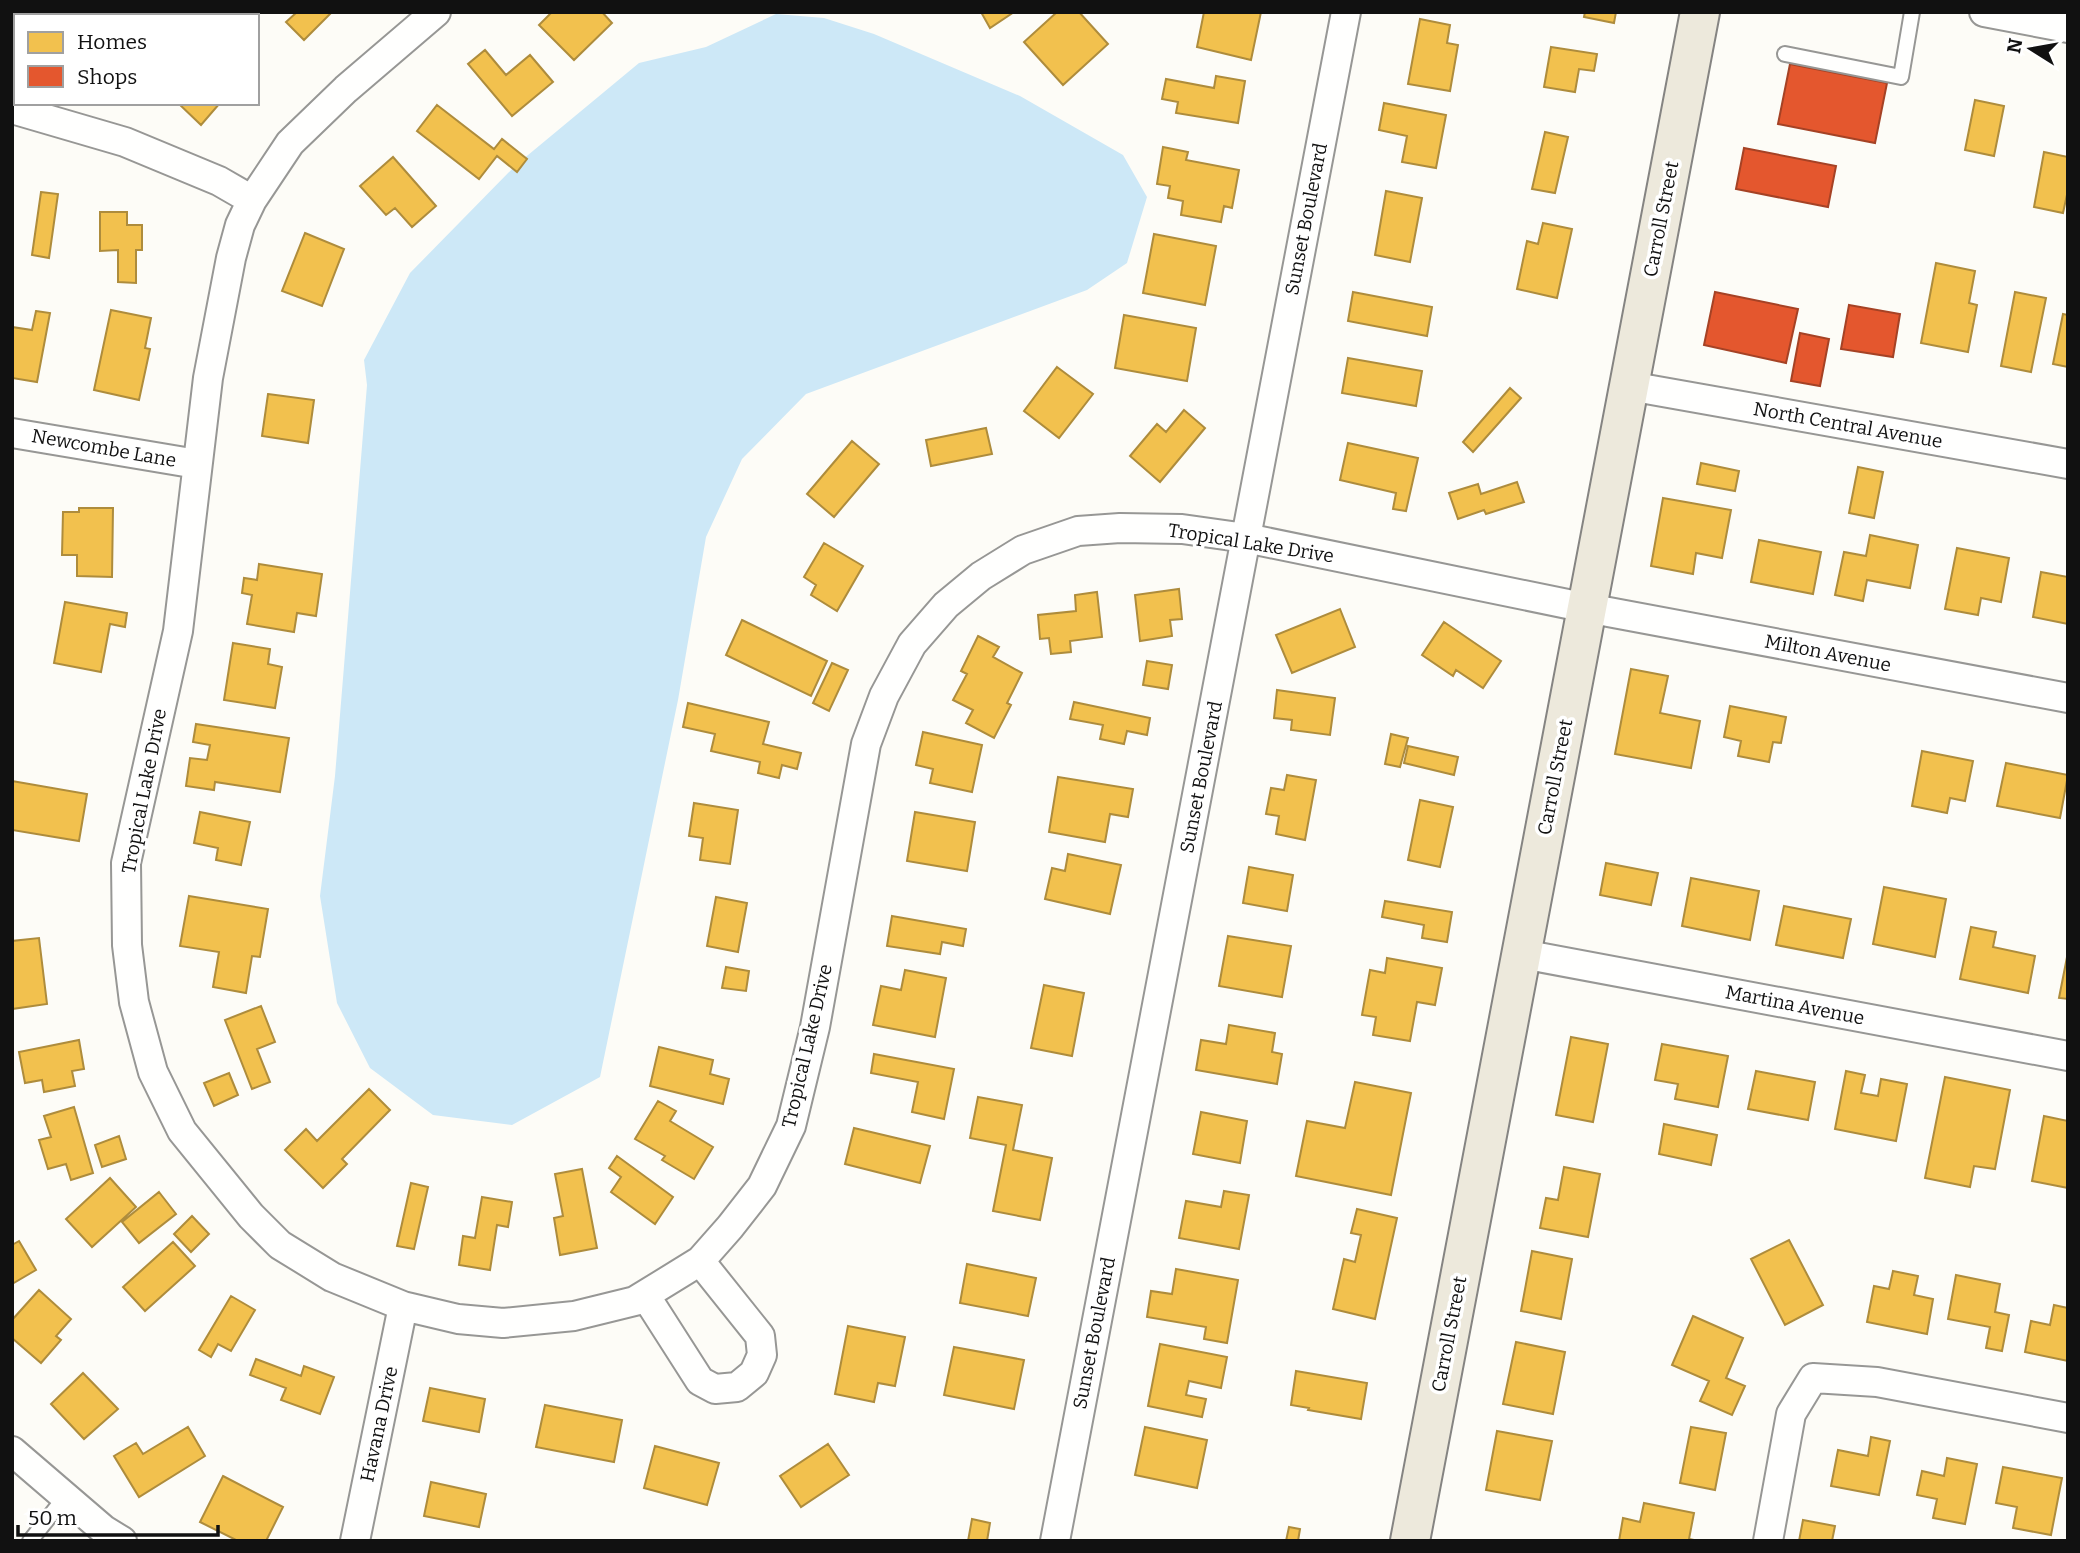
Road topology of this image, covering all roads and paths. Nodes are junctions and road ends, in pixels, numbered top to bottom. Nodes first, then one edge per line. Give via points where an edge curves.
1 (436, 12) edge
2 (1346, 12) edge
3 (1700, 12) edge
4 (1912, 12) edge
5 (1984, 12) edge
6 (2068, 28) edge
7 (1785, 54) dead end
8 (12, 109) edge
9 (252, 200) junction
10 (1629, 386) junction
11 (12, 433) edge
12 (197, 464) junction
13 (2068, 464) edge
14 (1246, 538) junction
15 (1587, 608) junction
16 (2068, 698) edge
17 (1522, 954) junction
18 (2068, 1056) edge
19 (699, 1261) junction
20 (645, 1295) junction
21 (403, 1306) junction
22 (2068, 1418) edge
23 (14, 1455) edge
24 (65, 1497) junction
25 (30, 1541) edge
26 (122, 1541) edge
27 (355, 1541) edge
28 (1055, 1541) edge
29 (1410, 1541) edge
30 (1769, 1541) edge

1 - 9 street, Tropical Lake Drive via 290,143
2 - 14 street, Sunset Boulevard
3 - 10 main road, Carroll Street
4 - 7 lane via 1901,77
5 - 6 street
8 - 9 street via 125,142 219,181
9 - 12 street, Tropical Lake Drive via 231,258
10 - 13 street, North Central Avenue
10 - 15 main road, Carroll Street
11 - 12 street, Newcombe Lane
12 - 21 street, Tropical Lake Drive via 178,631 126,863 127,945 134,1002 153,1072 182,1131 251,1216 280,1245 332,1277
14 - 15 street, Tropical Lake Drive
14 - 19 street, Tropical Lake Drive via 1182,528 1077,531 1023,550 981,576 946,605 912,644 884,696 866,744 791,1126 762,1186
14 - 28 street, Sunset Boulevard
15 - 16 street, Milton Avenue
15 - 17 main road, Carroll Street
17 - 18 street, Martina Avenue
17 - 29 main road, Carroll Street
19 - 20 street, Tropical Lake Drive
19 - 20 street via 760,1336 762,1355 754,1373 737,1387 715,1389 700,1381
20 - 21 street, Tropical Lake Drive via 573,1316 503,1323 458,1319
21 - 27 street, Havana Drive
22 - 30 street via 1877,1382 1813,1378 1791,1415
23 - 24 street
24 - 25 lane
24 - 26 street

